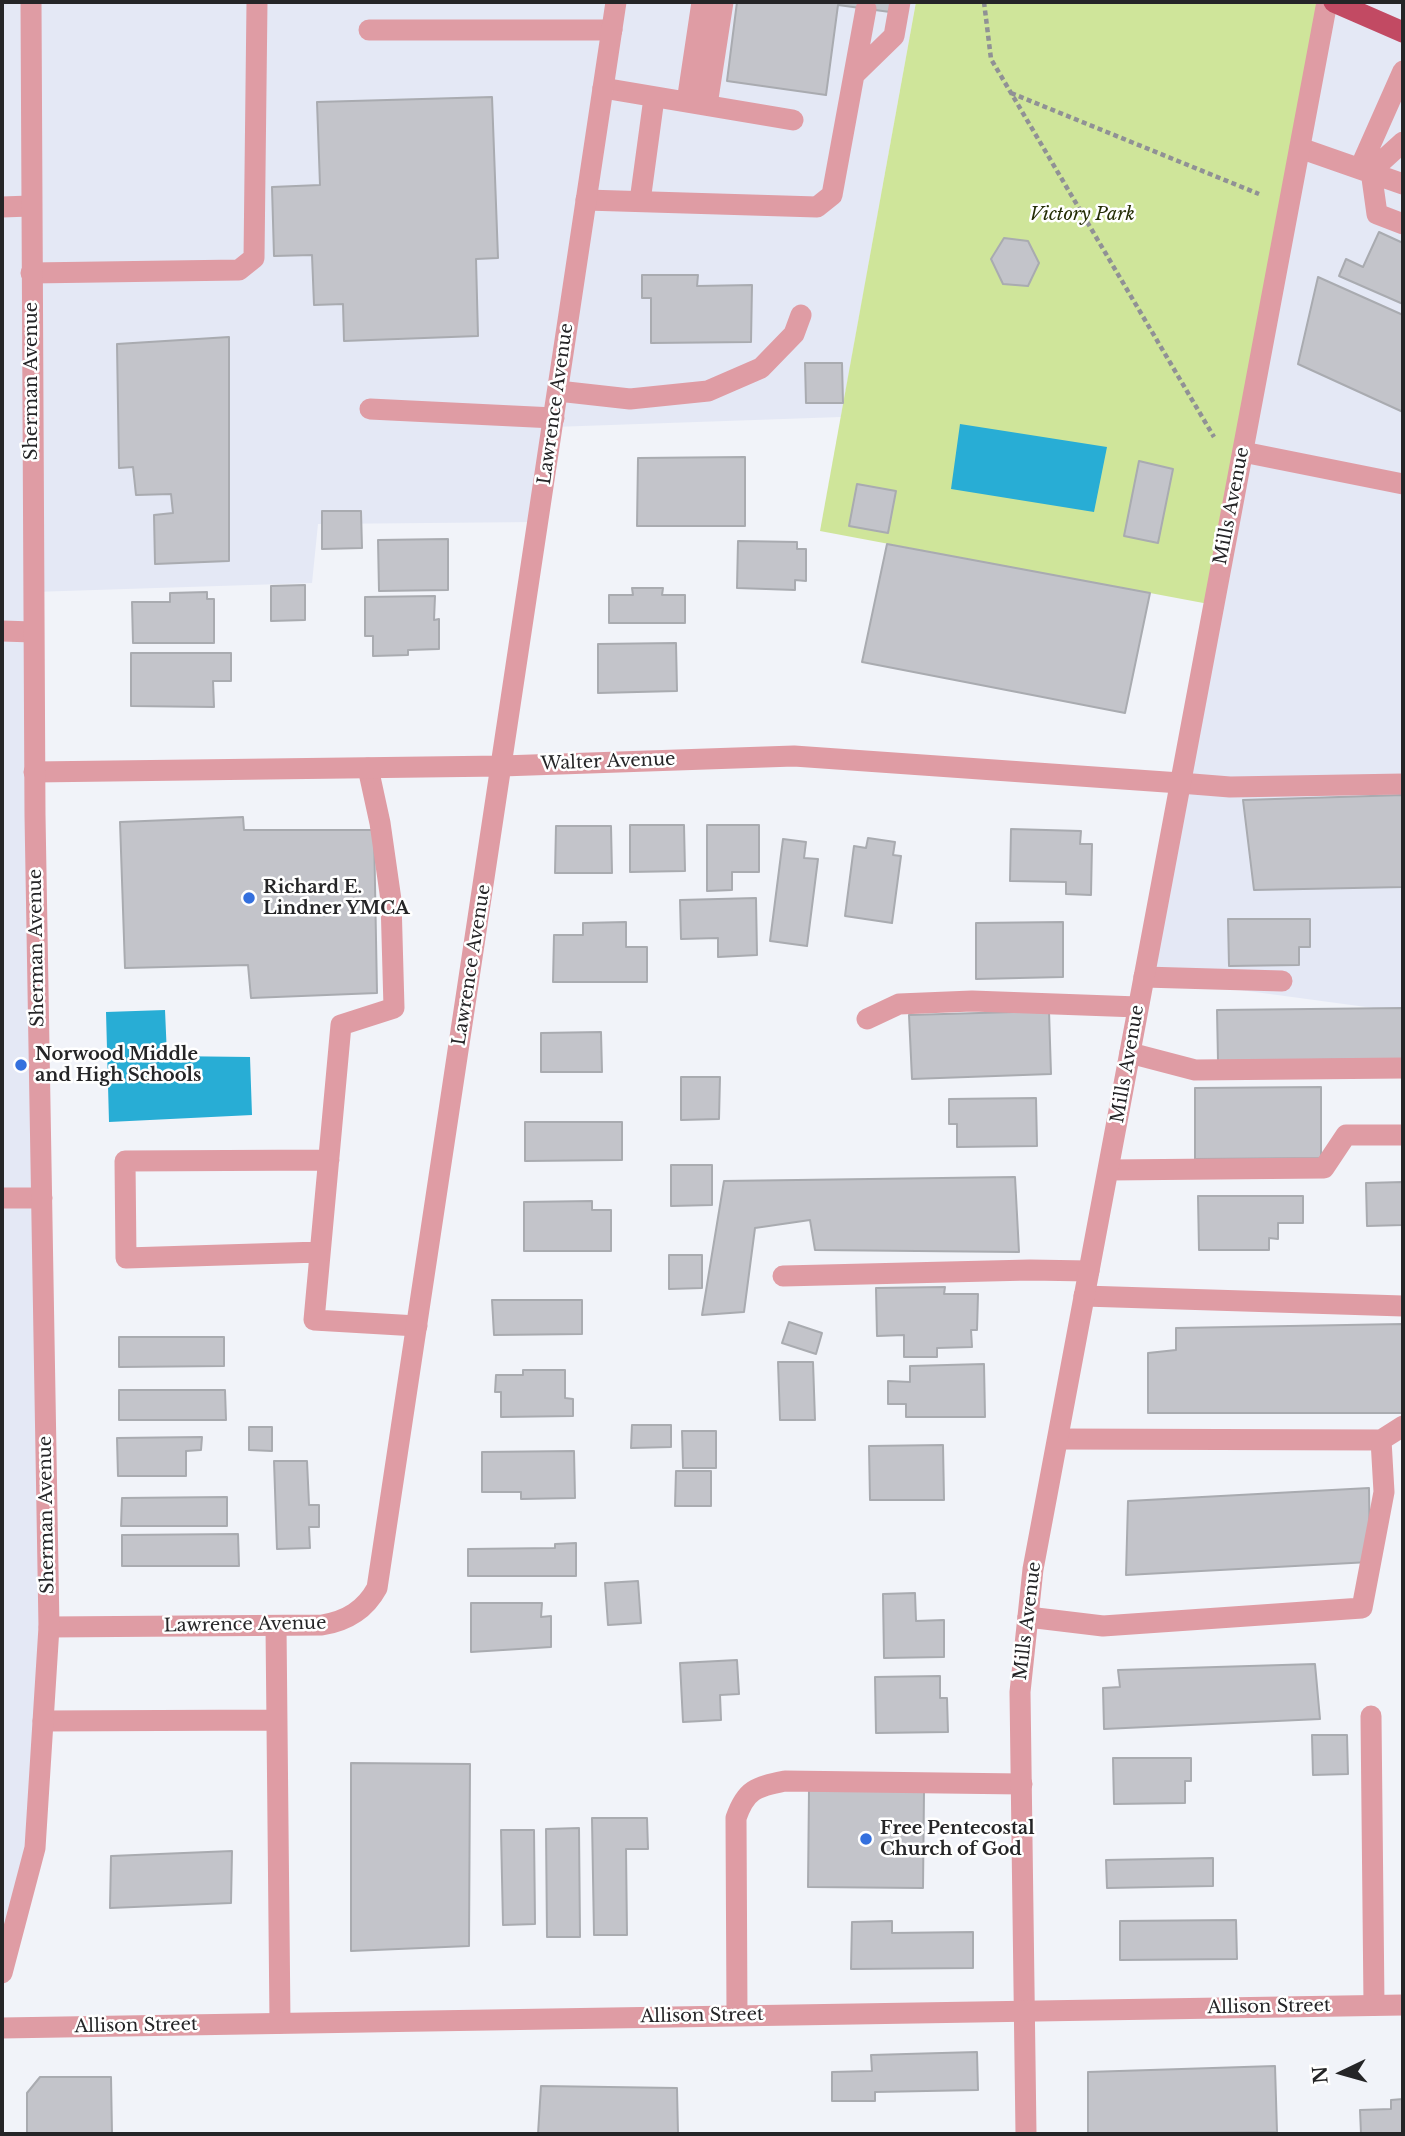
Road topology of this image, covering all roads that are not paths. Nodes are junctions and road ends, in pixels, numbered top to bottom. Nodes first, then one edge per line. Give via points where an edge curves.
1 (30, 2) edge
2 (257, 2) edge
3 (616, 2) edge
4 (702, 2) edge
5 (723, 2) edge
6 (900, 2) edge
7 (1327, 2) edge
8 (1334, 2) edge
9 (866, 9) dead end
10 (369, 30) dead end
11 (612, 30) junction
12 (1403, 32) edge
13 (1403, 71) edge
14 (855, 74) junction
15 (603, 88) junction
16 (654, 98) junction
17 (697, 104) junction
18 (793, 120) dead end
19 (1403, 142) edge
20 (1300, 148) junction
21 (1365, 169) junction
22 (1403, 184) edge
23 (586, 200) junction
24 (640, 201) junction
25 (30, 206) junction
26 (2, 207) edge
27 (1403, 224) edge
28 (31, 273) junction
29 (801, 315) dead end
30 (558, 391) junction
31 (370, 409) dead end
32 (554, 418) junction
33 (1242, 452) junction
34 (1403, 484) edge
35 (2, 631) edge
36 (33, 632) junction
37 (502, 766) junction
38 (368, 768) junction
39 (34, 772) junction
40 (1180, 783) junction
41 (1403, 784) edge
42 (1144, 977) junction
43 (1282, 981) dead end
44 (1138, 1007) junction
45 (867, 1019) dead end
46 (1130, 1053) junction
47 (1403, 1068) edge
48 (1403, 1135) edge
49 (329, 1160) junction
50 (1110, 1170) junction
51 (2, 1198) edge
52 (42, 1198) junction
53 (320, 1252) junction
54 (1089, 1271) junction
55 (783, 1276) dead end
56 (1084, 1296) junction
57 (1403, 1306) edge
58 (417, 1326) junction
59 (1403, 1426) edge
60 (1058, 1439) junction
61 (1381, 1440) junction
62 (1028, 1618) junction
63 (276, 1626) junction
64 (49, 1627) junction
65 (1371, 1716) dead end
66 (277, 1720) junction
67 (43, 1721) junction
68 (1022, 1784) junction
69 (2, 1973) edge
70 (1374, 2005) junction
71 (1403, 2005) edge
72 (1024, 2010) junction
73 (737, 2015) junction
74 (280, 2023) junction
75 (2, 2028) edge
76 (1026, 2134) edge

1 - 25 street, Sherman Avenue
2 - 28 street via 254,258 239,270
3 - 11 street, Lawrence Avenue
4 - 17 street
5 - 17 street
6 - 14 street via 894,36
7 - 20 street, Mills Avenue
8 - 12 main road
9 - 14 street
10 - 11 street
11 - 15 street, Lawrence Avenue
13 - 21 street
14 - 24 street via 832,195 817,207
15 - 16 street
15 - 23 street, Lawrence Avenue
16 - 17 street
16 - 24 street
17 - 18 street
19 - 21 street
20 - 21 street
20 - 33 street, Mills Avenue
21 - 22 street
21 - 27 street via 1377,215
23 - 24 street
23 - 30 street, Lawrence Avenue
25 - 26 street
25 - 28 street, Sherman Avenue
28 - 36 street, Sherman Avenue
29 - 30 street via 794,334 761,368 708,391 630,399
30 - 32 street, Lawrence Avenue
31 - 32 street
32 - 37 street, Lawrence Avenue
33 - 34 street
33 - 40 street, Mills Avenue
35 - 36 street
36 - 39 street, Sherman Avenue
37 - 38 street, Walter Avenue
37 - 40 street, Walter Avenue via 794,756
37 - 58 street, Lawrence Avenue
38 - 39 street, Walter Avenue
38 - 49 street via 391,900 394,1008 341,1025
39 - 52 street, Sherman Avenue
40 - 41 street, Walter Avenue via 1230,787
40 - 42 street, Mills Avenue
42 - 43 street
42 - 44 street, Mills Avenue
44 - 45 street via 972,1001 898,1004
44 - 46 street, Mills Avenue
46 - 47 street via 1195,1070
46 - 50 street, Mills Avenue
48 - 50 street via 1346,1135 1324,1168
49 - 53 street
49 - 53 street via 125,1161 126,1258
50 - 54 street, Mills Avenue
51 - 52 street
52 - 64 street, Sherman Avenue
53 - 58 street via 314,1320
54 - 55 street
54 - 56 street, Mills Avenue
56 - 57 street
56 - 60 street, Mills Avenue
58 - 63 street, Lawrence Avenue via 377,1588 361,1610 336,1623
59 - 61 street
60 - 61 street
60 - 62 street, Mills Avenue
61 - 62 street via 1384,1492 1362,1608 1102,1626
62 - 68 street, Mills Avenue via 1020,1692
63 - 64 street, Lawrence Avenue
63 - 66 street
64 - 67 street, Sherman Avenue
65 - 70 street
66 - 67 street
66 - 74 street
67 - 69 street, Sherman Avenue via 35,1847
68 - 72 street, Mills Avenue
68 - 73 street via 785,1781 758,1786 743,1799 736,1818
70 - 71 street, Allison Street
70 - 72 street, Allison Street
72 - 73 street, Allison Street
72 - 76 street, Mills Avenue
73 - 74 street, Allison Street
74 - 75 street, Allison Street

